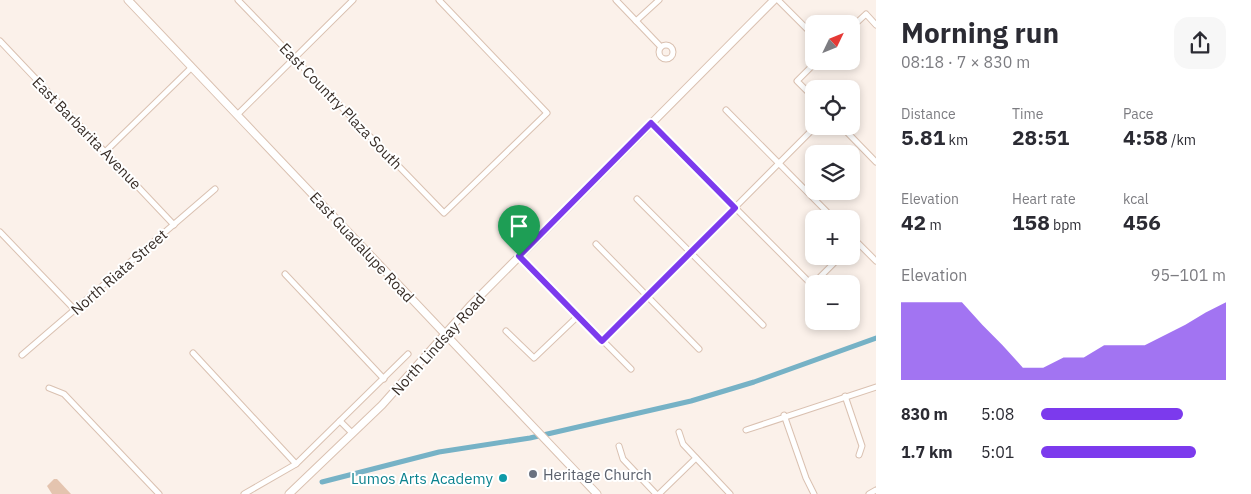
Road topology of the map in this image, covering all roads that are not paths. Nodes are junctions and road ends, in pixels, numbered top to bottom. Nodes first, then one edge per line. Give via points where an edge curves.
1 (128, 0) edge
2 (238, 0) edge
3 (353, 0) edge
4 (439, 0) edge
5 (616, 0) edge
6 (659, 0) edge
7 (774, 0) edge
8 (778, 0) edge
9 (860, 20) edge
10 (636, 21) junction
11 (876, 25) edge
12 (805, 27) edge
13 (0, 41) edge
14 (661, 47) dead end
15 (294, 58) junction
16 (192, 67) junction
17 (808, 70) edge
18 (805, 89) edge
19 (726, 110) dead end
20 (237, 114) junction
21 (651, 123) junction
22 (807, 135) edge
23 (850, 135) edge
24 (105, 152) junction
25 (876, 162) edge
26 (779, 164) junction
27 (215, 189) dead end
28 (637, 198) dead end
29 (735, 208) junction
30 (825, 210) edge
31 (174, 225) junction
32 (0, 232) edge
33 (596, 244) dead end
34 (860, 245) edge
35 (691, 252) junction
36 (519, 256) junction
37 (876, 261) edge
38 (833, 265) edge
39 (284, 274) dead end
40 (823, 275) edge
41 (805, 278) edge
42 (647, 296) junction
43 (75, 310) junction
44 (578, 316) junction
45 (763, 324) dead end
46 (506, 331) dead end
47 (445, 334) junction
48 (602, 341) junction
49 (699, 349) dead end
50 (193, 353) dead end
51 (408, 354) dead end
52 (22, 355) dead end
53 (631, 369) dead end
54 (384, 379) junction
55 (876, 387) edge
56 (49, 388) dead end
57 (845, 396) junction
58 (784, 416) junction
59 (340, 421) junction
60 (746, 430) dead end
61 (680, 432) dead end
62 (352, 433) junction
63 (619, 446) dead end
64 (860, 455) dead end
65 (696, 458) junction
66 (296, 464) junction
67 (876, 490) edge
68 (159, 494) edge
69 (244, 494) edge
70 (289, 494) edge
71 (596, 494) edge
72 (658, 494) edge
73 (730, 494) edge
74 (814, 494) edge
75 (869, 494) edge

1 - 16 main road, East Guadalupe Road
2 - 15 street, East Country Plaza South
3 - 15 street
4 - 15 street, East Country Plaza South via 547,113 444,213
5 - 10 street
6 - 10 street
7 - 21 main road, North Lindsay Road
8 - 12 street
9 - 11 street via 866,14
10 - 14 street
13 - 24 street, East Barbarita Avenue
15 - 20 street
16 - 20 main road, East Guadalupe Road
16 - 24 street
17 - 18 street via 797,81
19 - 26 street
20 - 47 main road, East Guadalupe Road
21 - 29 street
21 - 36 main road, North Lindsay Road
22 - 26 street
23 - 25 street
24 - 31 street, East Barbarita Avenue
26 - 29 street
26 - 30 street
27 - 31 street, North Riata Street
28 - 35 street
29 - 35 street
29 - 41 street
31 - 43 street, North Riata Street
32 - 43 street
33 - 42 street
34 - 37 street
35 - 42 street
35 - 45 street
36 - 44 street
36 - 47 main road, North Lindsay Road
38 - 40 street
39 - 54 street
42 - 48 street
42 - 49 street
43 - 52 street, North Riata Street
44 - 46 street via 534,358
44 - 48 street
47 - 62 main road, North Lindsay Road via 406,380
47 - 71 main road, East Guadalupe Road
48 - 53 street
50 - 66 street
51 - 54 street
54 - 59 street
55 - 57 street
56 - 68 street via 64,394
57 - 58 street
57 - 64 street via 862,446
58 - 60 street
58 - 74 street
59 - 62 street
59 - 66 street
61 - 65 street via 683,444
62 - 70 main road, North Lindsay Road
63 - 72 street via 623,459
65 - 72 street
65 - 73 street
66 - 69 street
67 - 75 street

